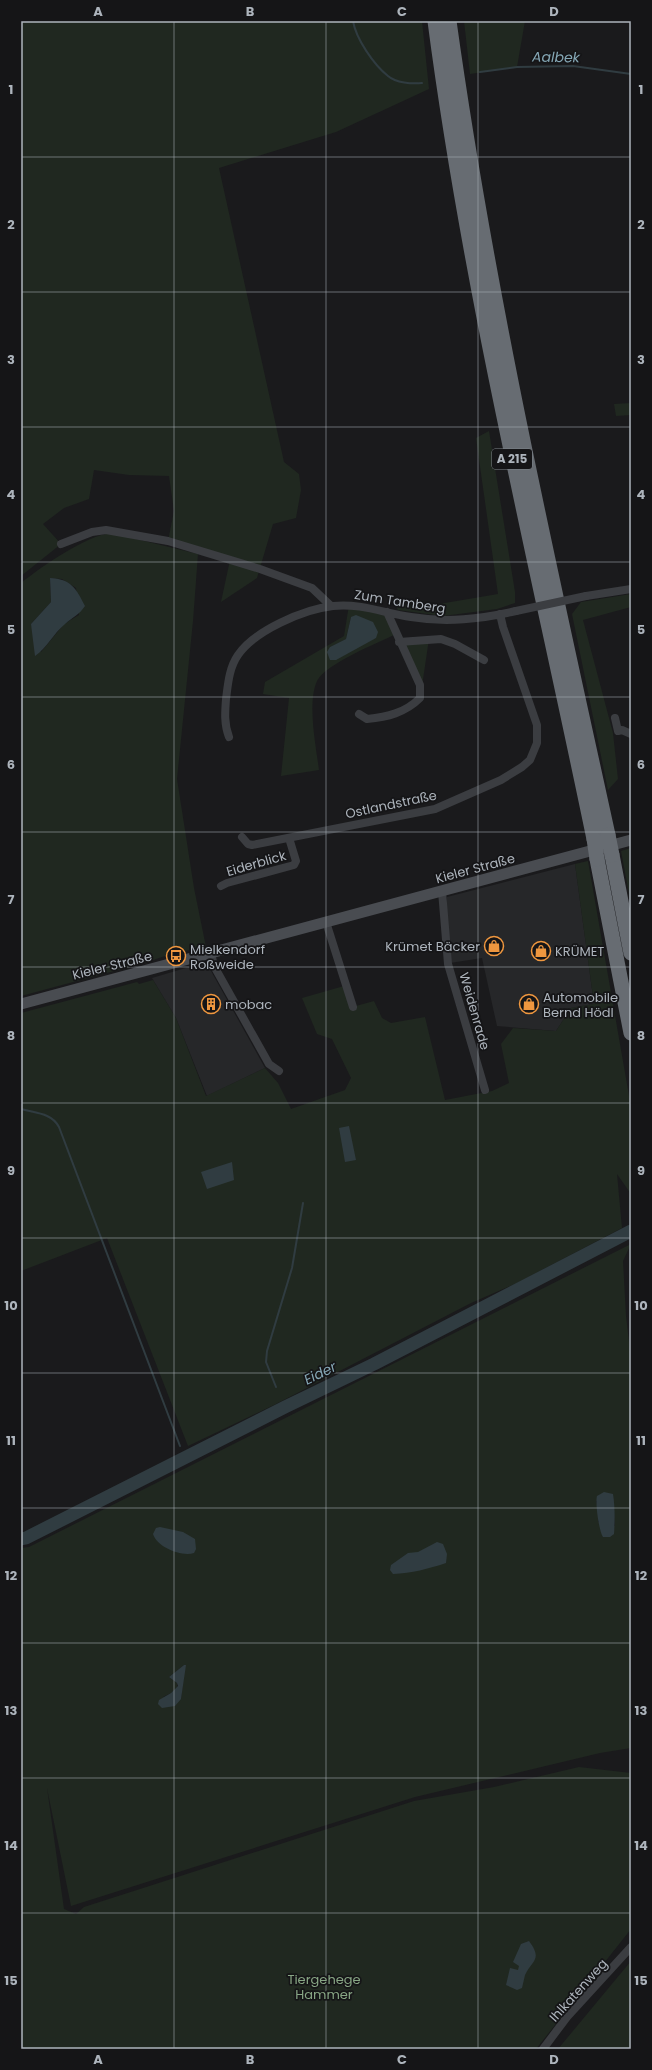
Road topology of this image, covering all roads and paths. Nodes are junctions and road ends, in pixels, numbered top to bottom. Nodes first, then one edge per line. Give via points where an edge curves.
1 (435, 21) edge
2 (449, 21) edge
3 (61, 544) dead end
4 (631, 589) edge
5 (331, 606) junction
6 (387, 612) junction
7 (500, 614) junction
8 (399, 642) junction
9 (484, 660) dead end
10 (359, 714) dead end
11 (616, 718) dead end
12 (631, 734) edge
13 (229, 738) dead end
14 (242, 837) dead end
15 (601, 837) junction
16 (289, 838) junction
17 (631, 840) edge
18 (221, 886) dead end
19 (442, 891) junction
20 (326, 922) junction
21 (210, 953) junction
22 (631, 953) edge
23 (21, 1004) edge
24 (354, 1007) dead end
25 (631, 1033) edge
26 (279, 1071) dead end
27 (485, 1090) dead end
28 (631, 1947) edge
29 (543, 2049) edge

1 - 15 highway, A 215 via 456,167 490,352
2 - 15 highway, A 215 via 472,171 502,335
3 - 5 street via 92,532 106,530 168,541 312,588
4 - 7 street, Zum Tamberg, bridge
5 - 6 street, Zum Tamberg via 349,605
5 - 13 street, Zum Tamberg via 308,611 289,619 248,644 238,655 228,683 225,718
6 - 7 street, Zum Tamberg via 439,621
6 - 8 street
7 - 16 street, Ostlandstraße via 502,627 536,725 537,743 530,760 501,780 434,809
8 - 9 street via 441,638
8 - 10 street via 420,685 420,698 405,710 381,718 367,719
11 - 12 street via 618,731
14 - 16 street, Ostlandstraße via 252,845
15 - 22 highway, A 215, bridge via 612,855
15 - 25 highway, A 215, bridge via 597,859
16 - 18 street, Eiderblick via 296,861 294,865
17 - 19 street, Kieler Straße
19 - 20 street, Kieler Straße
19 - 27 street, Weidenrade via 448,964
20 - 21 street, Kieler Straße
20 - 24 street
21 - 23 street, Kieler Straße
21 - 26 street via 214,966 269,1064
28 - 29 street, Ihlkatenweg via 567,2017

